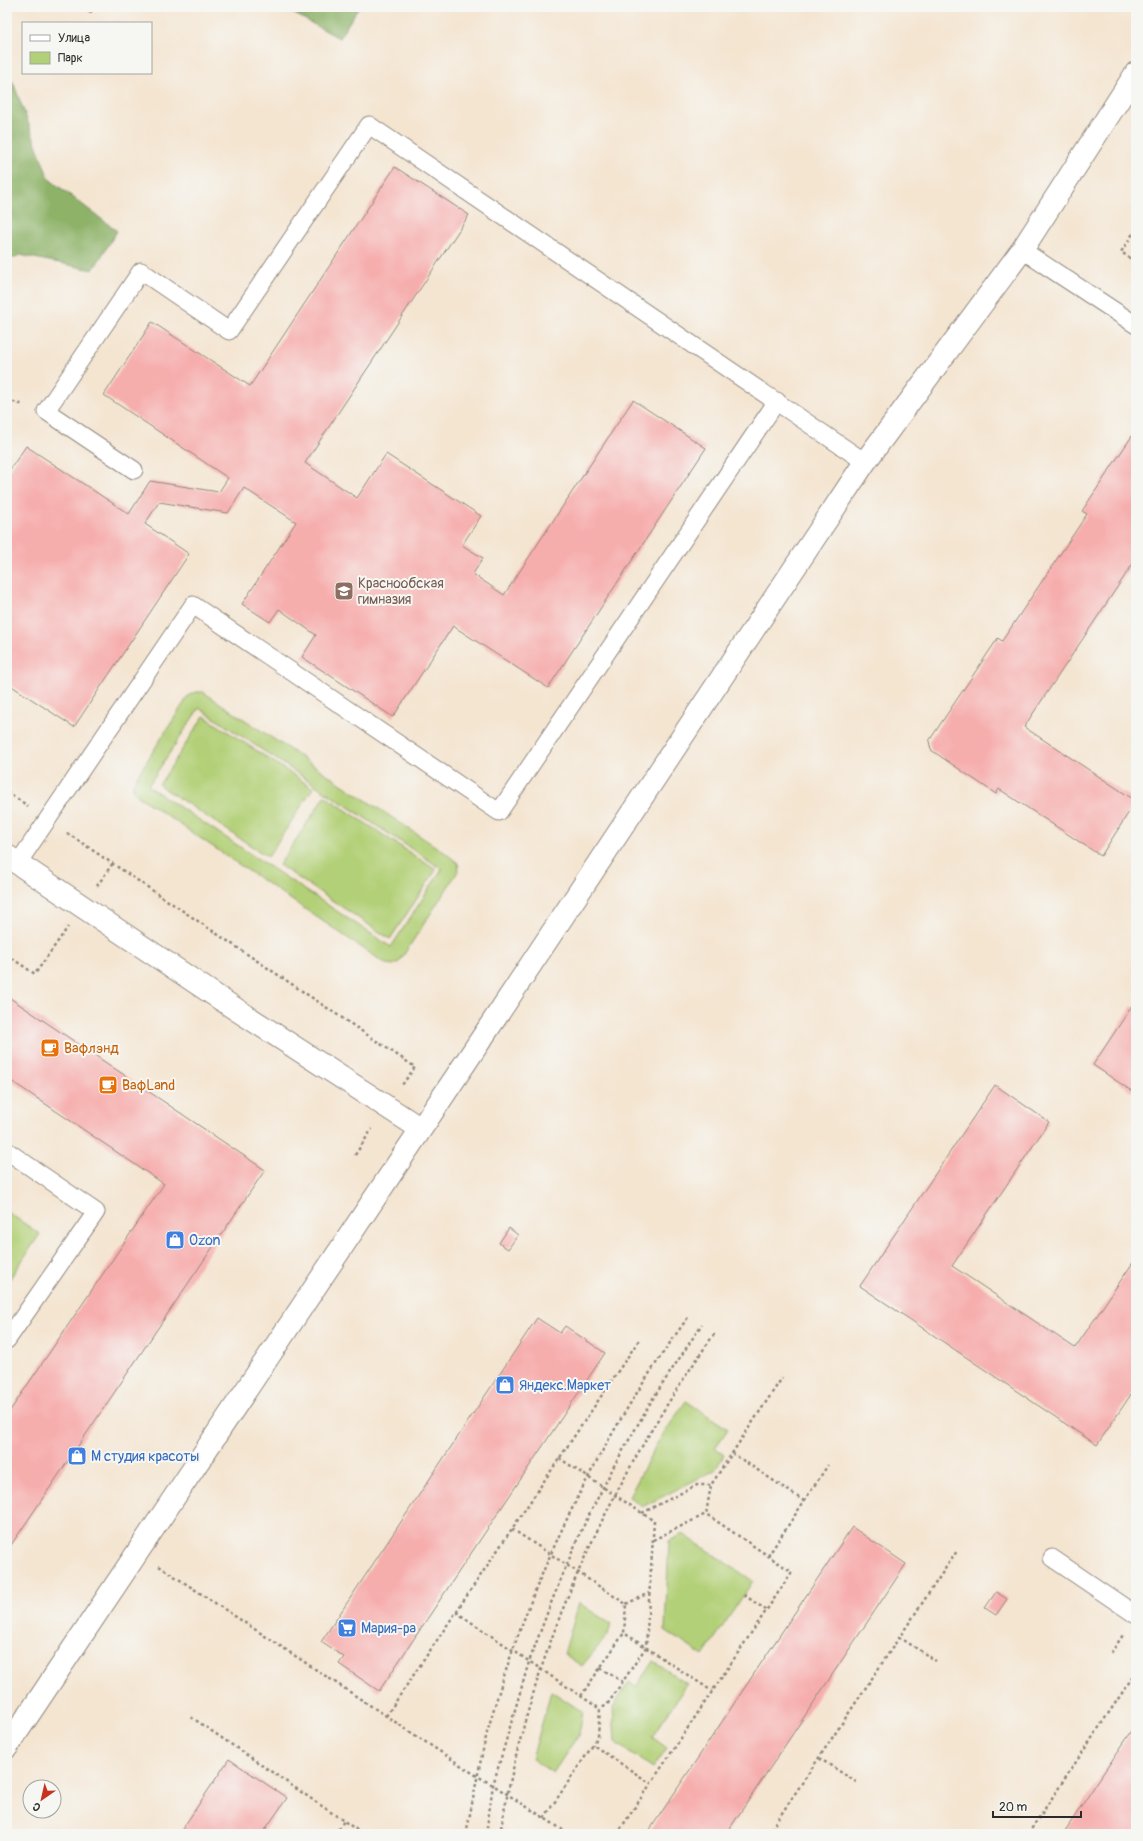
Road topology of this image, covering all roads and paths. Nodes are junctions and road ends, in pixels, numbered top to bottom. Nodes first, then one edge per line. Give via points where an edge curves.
1 (1136, 73) edge
2 (1136, 228) edge
3 (1022, 250) junction
4 (1136, 262) edge
5 (1136, 325) edge
6 (777, 402) junction
7 (865, 462) junction
8 (134, 470) dead end
9 (7, 792) edge
10 (48, 819) junction
11 (12, 859) edge
12 (387, 1107) junction
13 (421, 1129) junction
14 (7, 1151) edge
15 (355, 1155) dead end
16 (689, 1316) dead end
17 (702, 1324) dead end
18 (715, 1333) dead end
19 (7, 1340) edge
20 (638, 1340) dead end
21 (782, 1378) dead end
22 (732, 1453) junction
23 (559, 1458) junction
24 (828, 1465) dead end
25 (587, 1476) junction
26 (710, 1485) junction
27 (603, 1487) junction
28 (614, 1495) junction
29 (804, 1501) junction
30 (642, 1514) junction
31 (706, 1514) junction
32 (512, 1529) junction
33 (653, 1540) junction
34 (957, 1551) dead end
35 (138, 1552) junction
36 (550, 1554) junction
37 (768, 1556) junction
38 (1052, 1558) dead end
39 (567, 1565) junction
40 (578, 1572) junction
41 (649, 1593) junction
42 (744, 1595) dead end
43 (626, 1604) junction
44 (766, 1610) junction
45 (456, 1612) junction
46 (1136, 1615) edge
47 (624, 1632) junction
48 (899, 1637) junction
49 (646, 1647) junction
50 (512, 1651) junction
51 (529, 1662) junction
52 (936, 1662) dead end
53 (600, 1668) junction
54 (541, 1669) junction
55 (1136, 1672) edge
56 (623, 1682) junction
57 (712, 1691) junction
58 (581, 1696) junction
59 (600, 1709) junction
60 (386, 1716) junction
61 (191, 1717) dead end
62 (10, 1736) edge
63 (592, 1745) junction
64 (819, 1758) junction
65 (477, 1776) junction
66 (856, 1782) dead end
67 (650, 1783) junction
68 (493, 1785) junction
69 (507, 1795) junction
70 (544, 1818) junction
71 (344, 1821) junction
72 (335, 1834) edge
73 (363, 1834) edge
74 (466, 1834) edge
75 (486, 1834) edge
76 (500, 1834) edge
77 (568, 1834) edge
78 (616, 1834) edge
79 (768, 1834) edge
80 (1028, 1834) edge

1 - 3 street
2 - 4 path via 1121,252
3 - 5 lane
3 - 7 street
6 - 7 lane
6 - 8 lane via 369,125 229,331 141,271 46,411
6 - 10 lane via 499,812 193,605
7 - 13 street
9 - 10 path
10 - 11 lane
10 - 12 path via 414,1067
11 - 12 street via 236,1010
12 - 13 street
12 - 15 path
13 - 35 street
14 - 19 lane via 96,1212
16 - 25 path via 635,1394
17 - 27 path via 652,1400
18 - 28 path via 662,1412
20 - 23 path
21 - 22 path
22 - 26 path
22 - 29 path
23 - 25 path
23 - 32 path
24 - 29 path
25 - 27 path
25 - 36 path
26 - 30 path via 697,1485
26 - 31 path
27 - 28 path
27 - 39 path
28 - 30 path
28 - 40 path
29 - 37 path
30 - 33 path via 654,1521
31 - 33 path
31 - 37 path
32 - 36 path
32 - 45 path
33 - 41 path
34 - 48 path
35 - 60 path
35 - 62 street
36 - 39 path
36 - 50 path
37 - 44 path via 792,1572
38 - 46 lane
39 - 40 path
39 - 51 path
40 - 43 path
40 - 54 path
41 - 43 path
41 - 49 path
42 - 44 path
43 - 47 path
44 - 57 path
45 - 50 path
45 - 60 path
47 - 49 path
47 - 53 path
48 - 52 path
48 - 64 path
49 - 56 path
49 - 57 path
50 - 51 path
50 - 65 path
51 - 54 path
51 - 68 path
53 - 56 path
53 - 58 path
54 - 58 path
54 - 69 path
55 - 80 path
56 - 59 path via 608,1705
57 - 67 path
58 - 59 path
59 - 63 path via 598,1736
60 - 65 path
61 - 71 path
63 - 67 path
63 - 70 path
64 - 66 path
64 - 79 path
65 - 68 path
65 - 74 path
67 - 78 path
68 - 69 path
68 - 75 path
69 - 70 path
69 - 76 path
70 - 77 path
71 - 72 path
71 - 73 path

